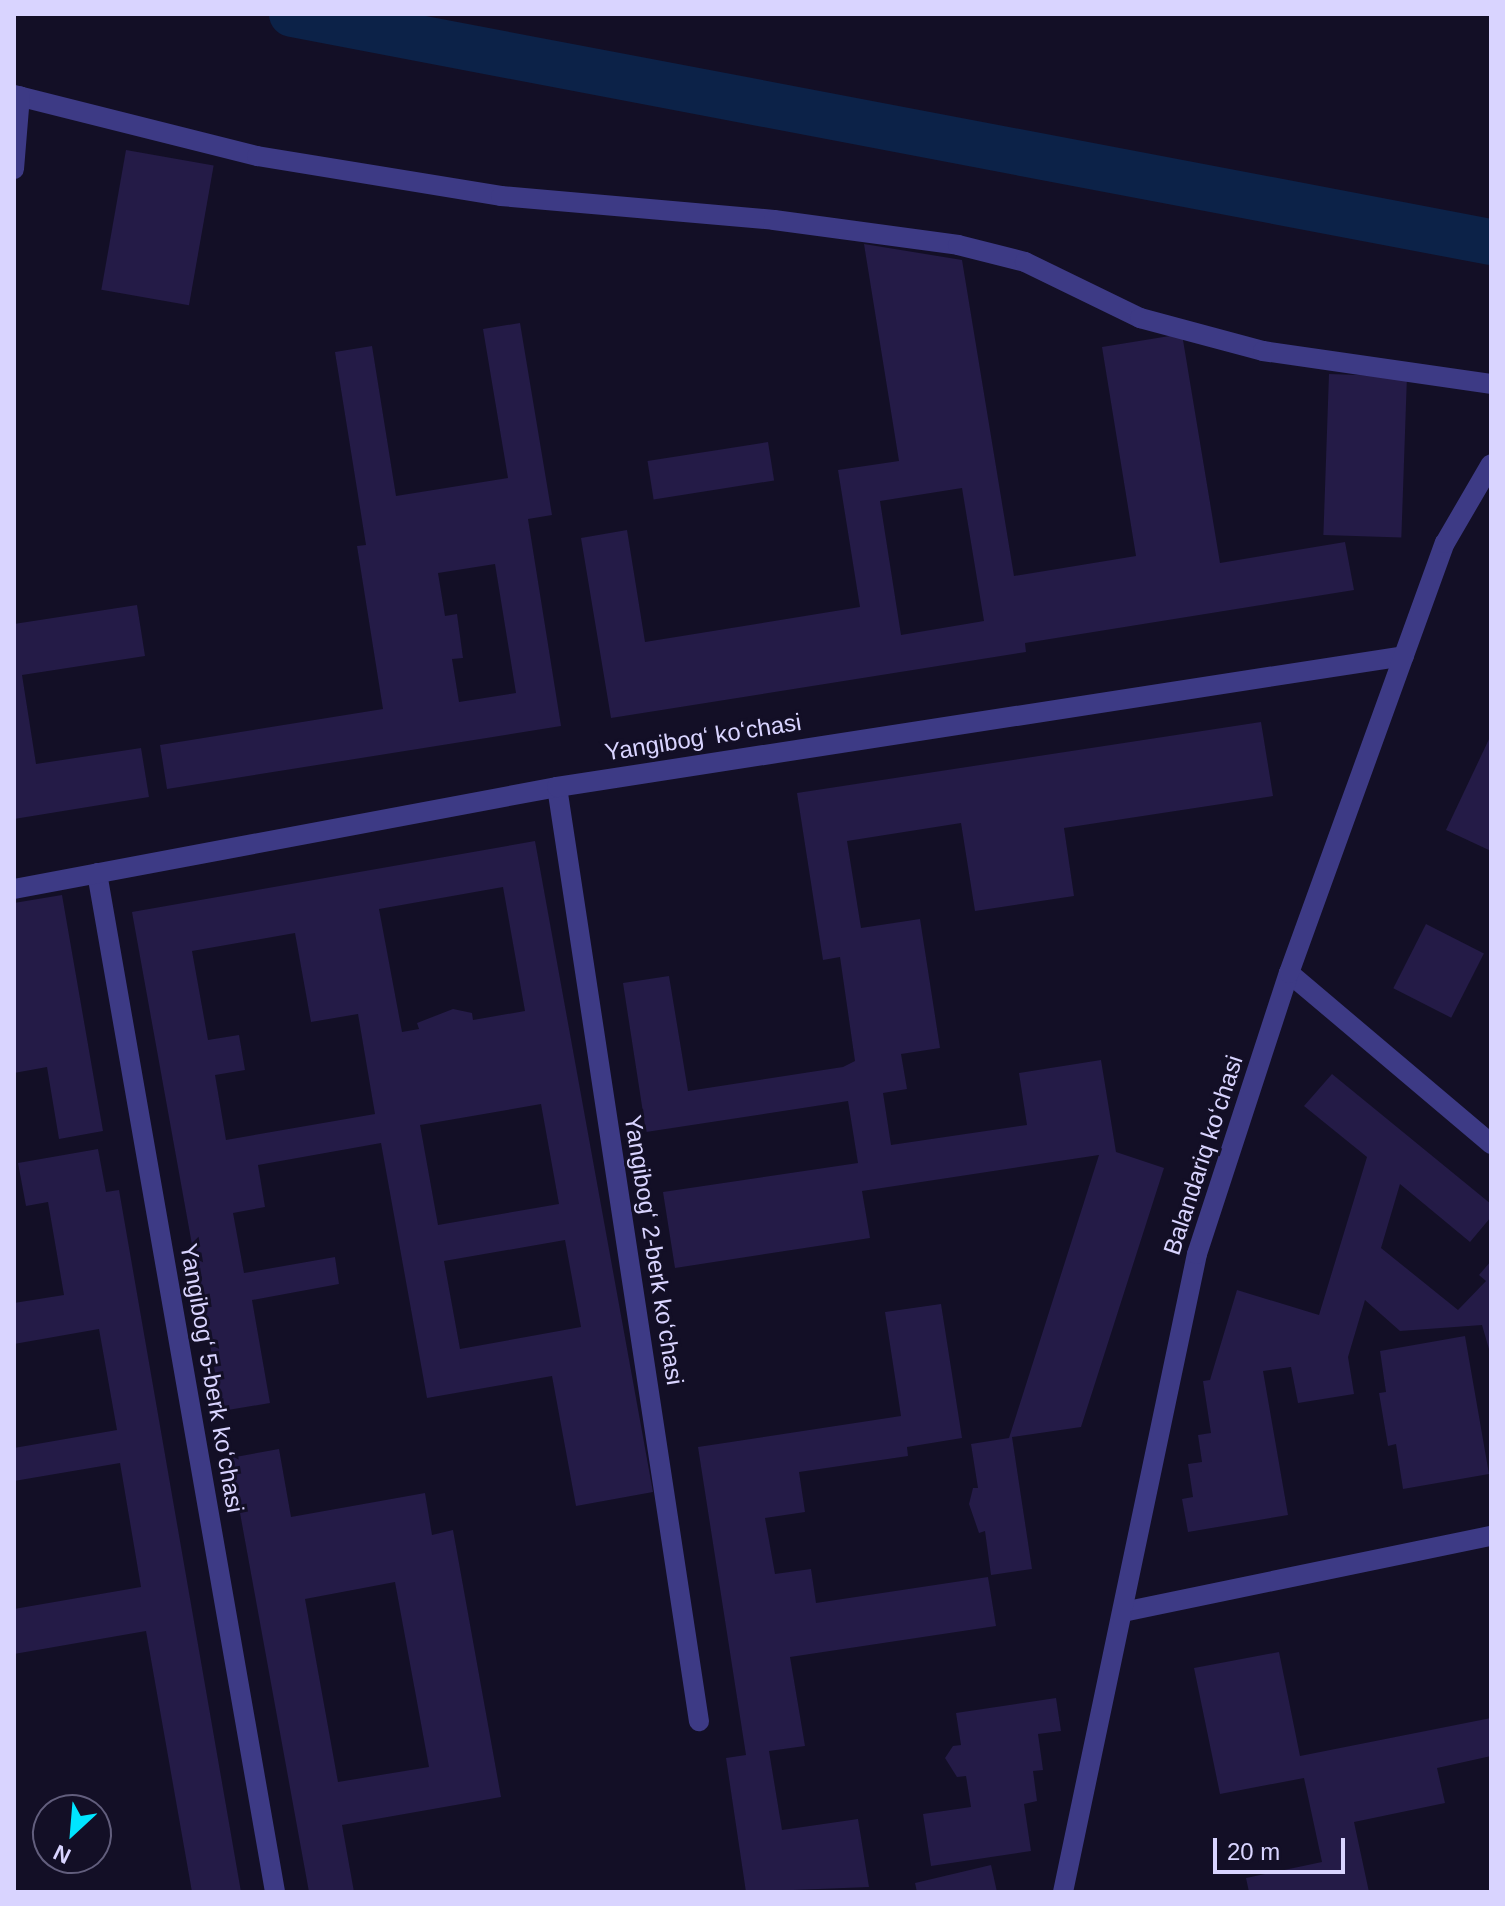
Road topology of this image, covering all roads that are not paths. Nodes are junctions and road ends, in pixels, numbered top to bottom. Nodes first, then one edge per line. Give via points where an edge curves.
1 (17, 96) edge
2 (14, 169) edge
3 (1491, 384) edge
4 (1491, 464) edge
5 (1404, 656) junction
6 (557, 787) junction
7 (97, 873) junction
8 (14, 889) edge
9 (1289, 973) junction
10 (1491, 1144) edge
11 (1491, 1536) edge
12 (1123, 1612) junction
13 (699, 1721) dead end
14 (275, 1892) edge
15 (1063, 1892) edge

1 - 2 street
1 - 3 street via 257,156 486,194 774,220 958,245 1025,262 1140,318 1248,347
4 - 5 street, Balandariq koʻchasi via 1445,543
5 - 6 street, Yangibogʻ koʻchasi
5 - 9 street, Balandariq koʻchasi
6 - 7 street, Yangibogʻ koʻchasi
6 - 13 street, Yangibogʻ 2-berk koʻchasi
7 - 8 street, Yangibogʻ koʻchasi
7 - 14 street, Yangibogʻ 5-berk koʻchasi
9 - 10 street
9 - 12 street, Balandariq koʻchasi via 1197,1254
11 - 12 street
12 - 15 street, Balandariq koʻchasi

